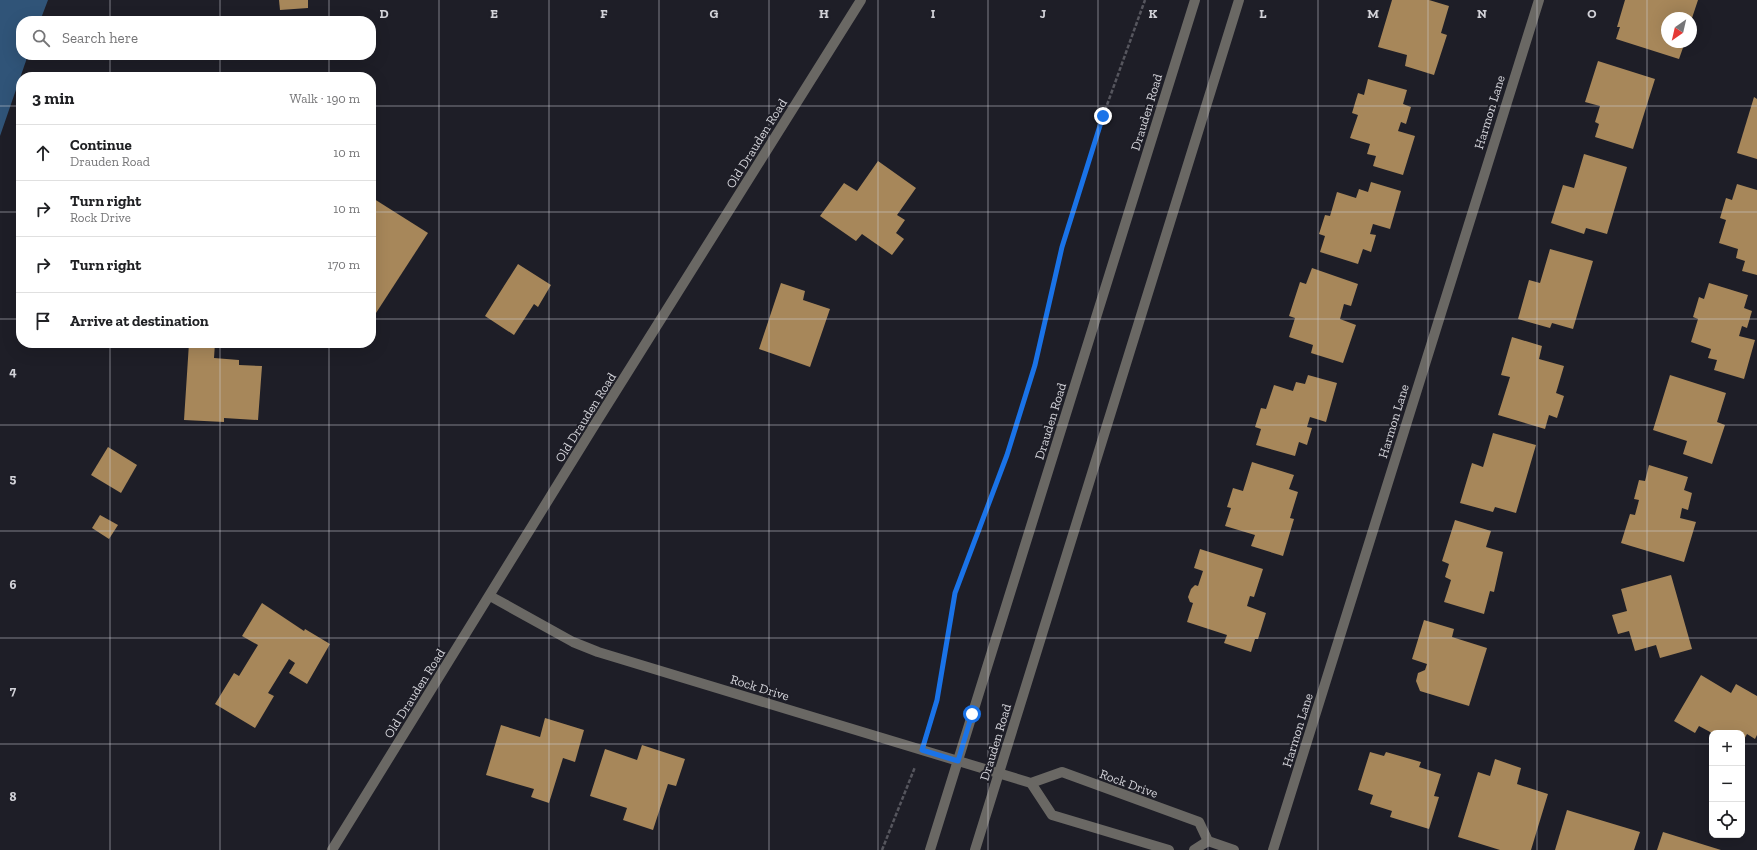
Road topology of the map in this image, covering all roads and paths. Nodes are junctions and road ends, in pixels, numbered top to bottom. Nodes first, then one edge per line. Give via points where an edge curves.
1 (861, 0) edge
2 (1145, 0) edge
3 (1195, 0) edge
4 (1239, 0) edge
5 (1538, 0) edge
6 (490, 596) junction
7 (922, 750) junction
8 (958, 761) junction
9 (998, 774) junction
10 (1031, 783) junction
11 (1208, 841) junction
12 (332, 850) edge
13 (882, 850) edge
14 (930, 850) edge
15 (975, 850) edge
16 (1169, 850) edge
17 (1194, 850) edge
18 (1234, 850) edge
19 (1273, 850) edge

1 - 6 street, Old Drauden Road
2 - 7 path via 1103,116 1064,240 1035,365 1007,455 955,593 937,700
3 - 8 street, Drauden Road
4 - 9 street, Drauden Road
5 - 19 street, Harmon Lane
6 - 7 street, Rock Drive via 573,642 598,652
6 - 12 street, Old Drauden Road
7 - 8 street, Rock Drive
7 - 13 path
8 - 9 street, Rock Drive
8 - 14 street, Drauden Road
9 - 10 street, Rock Drive
9 - 15 street, Drauden Road
10 - 11 street, Rock Drive via 1062,772 1199,822
10 - 16 street via 1052,815
11 - 17 street
11 - 18 street

